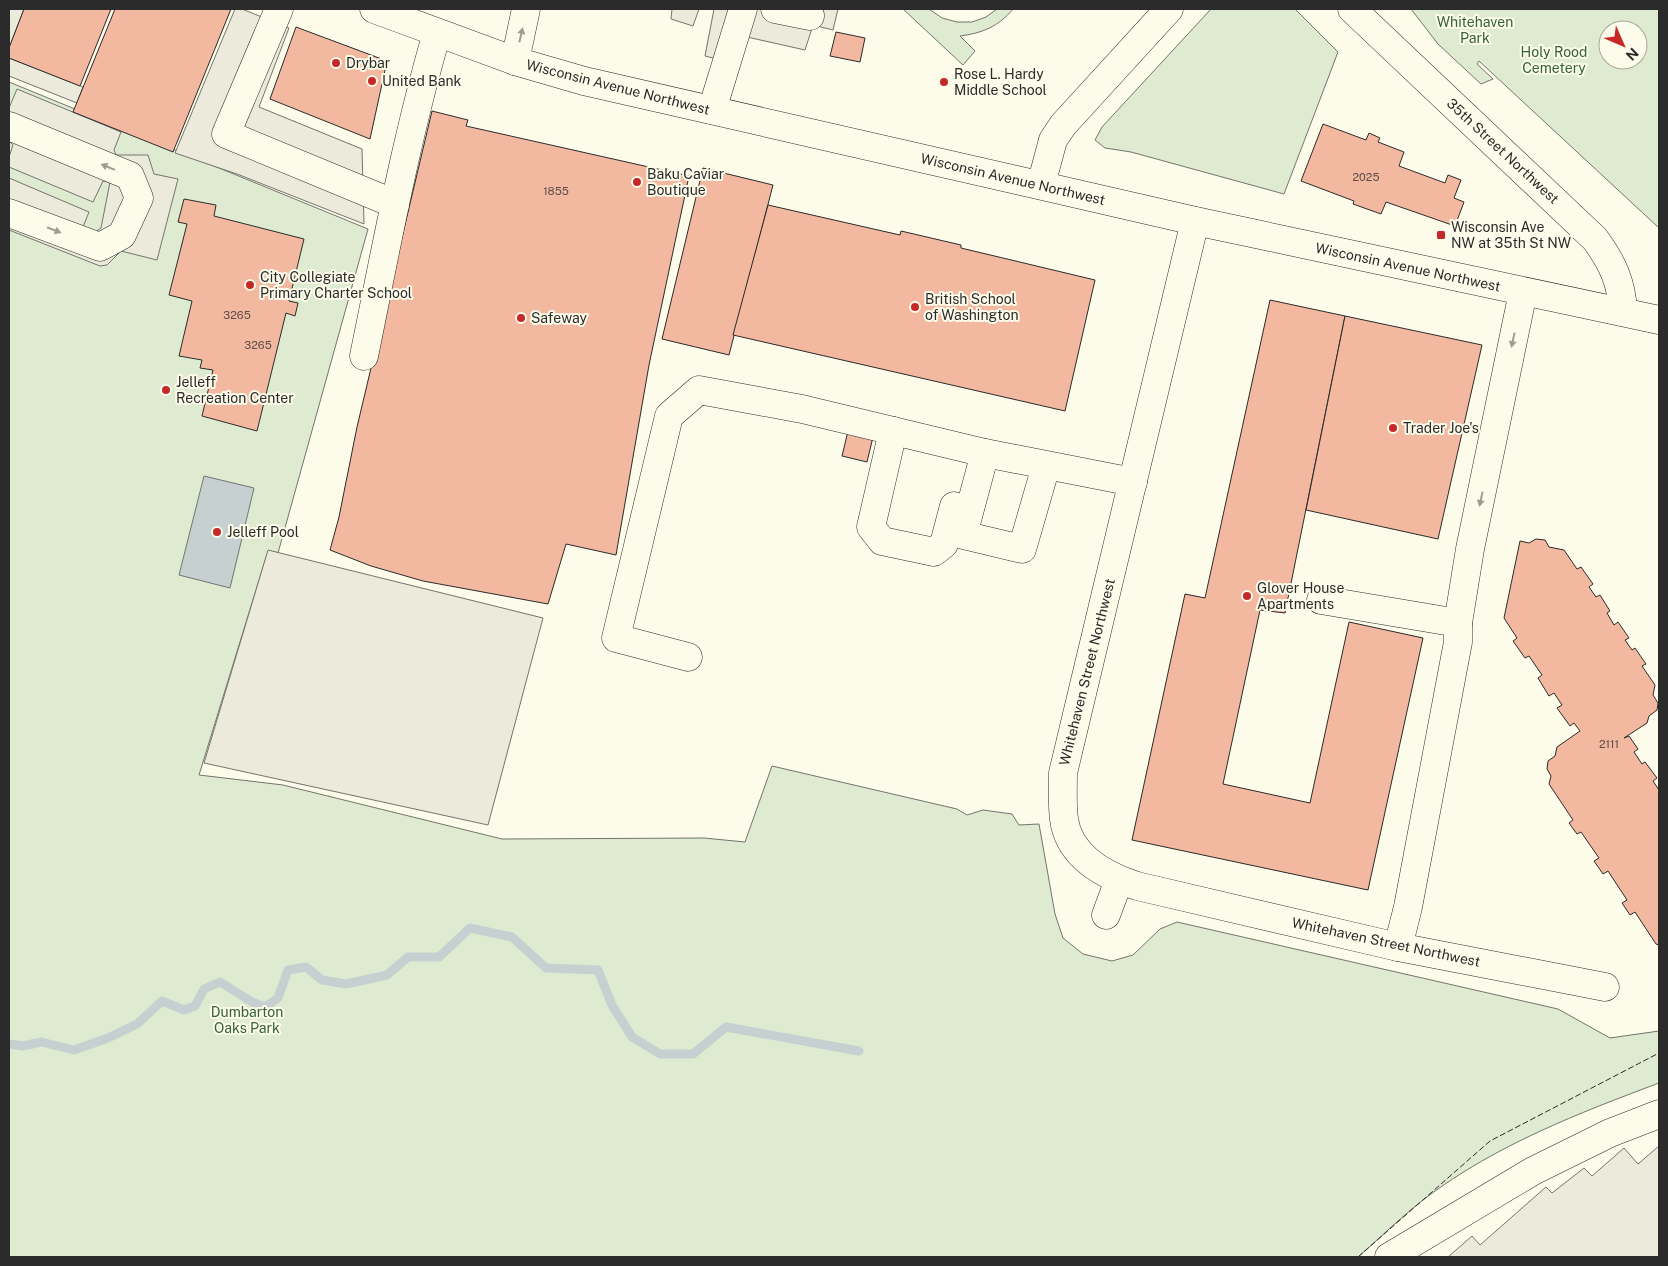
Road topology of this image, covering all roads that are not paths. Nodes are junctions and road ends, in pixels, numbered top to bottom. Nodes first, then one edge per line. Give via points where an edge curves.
1 (279, 9) edge
2 (374, 9) edge
3 (526, 9) edge
4 (743, 9) edge
5 (775, 9) edge
6 (802, 9) edge
7 (1169, 9) edge
8 (1352, 9) edge
9 (437, 33) junction
10 (515, 61) junction
11 (712, 110) junction
12 (9, 126) edge
13 (1041, 185) junction
14 (395, 204) junction
15 (9, 212) edge
16 (1195, 221) junction
17 (1523, 292) junction
18 (1623, 312) junction
19 (1659, 320) edge
20 (364, 356) dead end
21 (893, 431) junction
22 (977, 451) junction
23 (1046, 466) junction
24 (1133, 482) junction
25 (1321, 600) dead end
26 (1458, 633) junction
27 (688, 657) dead end
28 (1120, 880) junction
29 (1106, 915) dead end
30 (1398, 947) junction
31 (1606, 986) dead end
32 (1659, 1114) edge
33 (1389, 1257) edge

1 - 14 street via 226,134
2 - 9 street, Wisconsin Avenue Northwest
10 -> 3 street
4 - 11 street
5 - 6 street via 810,16
7 - 13 street via 1063,125 1053,140
8 - 18 street, 35th Street Northwest via 1595,239 1616,272
9 - 10 street, Wisconsin Avenue Northwest
9 - 14 street
10 - 11 street, Wisconsin Avenue Northwest via 584,81
11 - 13 street, Wisconsin Avenue Northwest
15 -> 12 street via 100,247 122,234 139,198 130,176
13 - 16 street, Wisconsin Avenue Northwest
14 - 20 street
16 - 17 street, Wisconsin Avenue Northwest
16 - 24 street, Whitehaven Street Northwest
17 - 18 street, Wisconsin Avenue Northwest
17 -> 26 street via 1470,549
18 - 19 street, Wisconsin Avenue Northwest
21 - 22 street
21 - 22 street via 871,527 882,541 934,552 944,544
21 - 27 street via 802,409 699,390 669,416 616,638
22 - 23 street
22 - 23 street via 963,535 1022,549
23 - 24 street
24 - 28 street, Whitehaven Street Northwest via 1062,773 1064,820 1074,844 1091,864
25 - 26 street
26 - 30 street
28 - 29 street
28 - 30 street, Whitehaven Street Northwest
30 - 31 street, Whitehaven Street Northwest
32 - 33 street via 1610,1133 1533,1171

